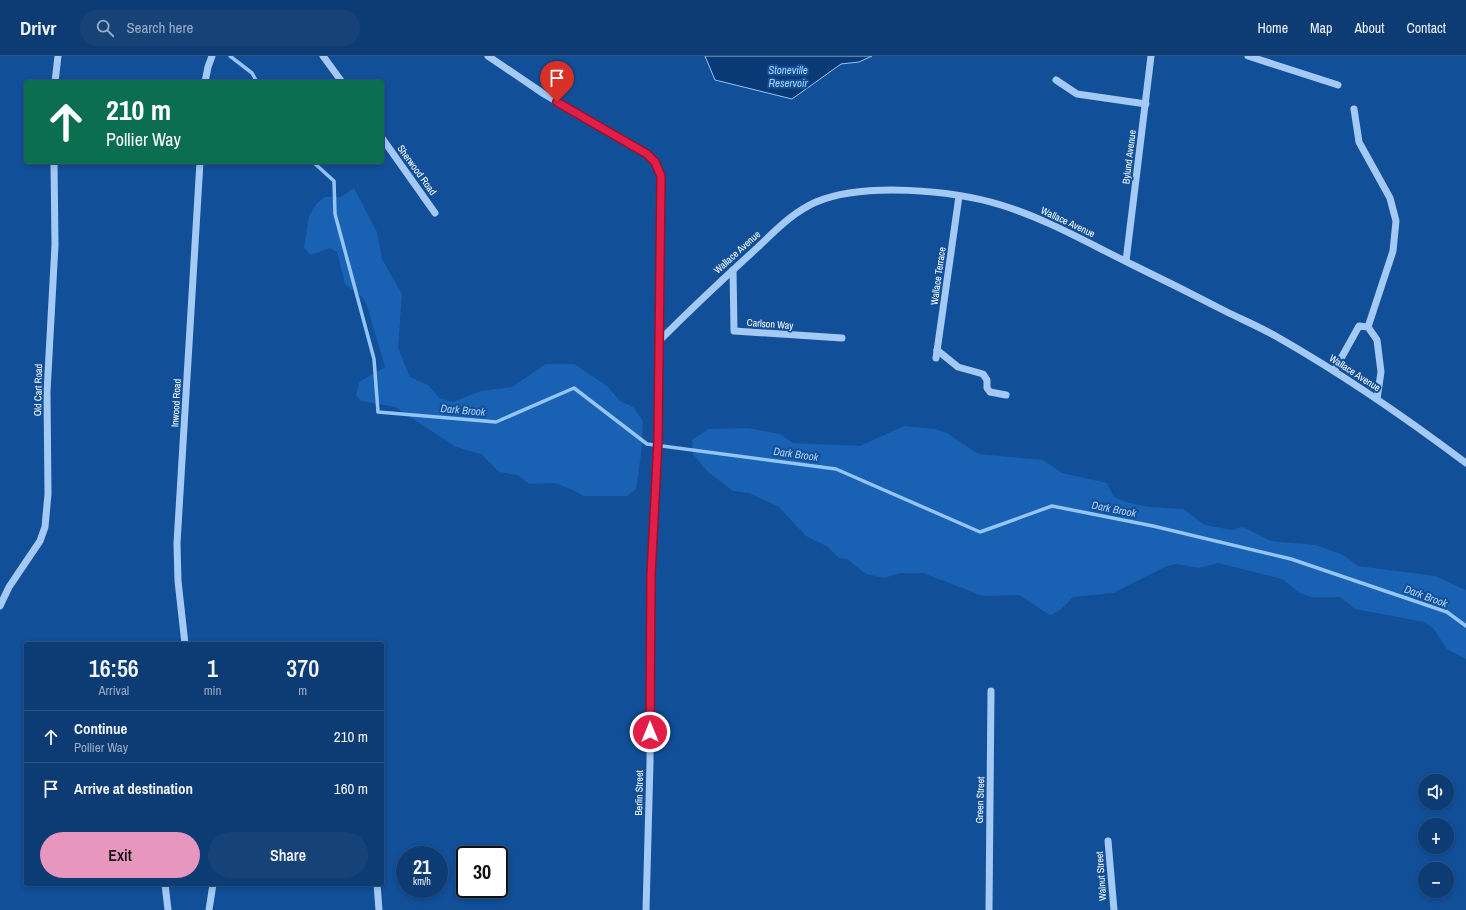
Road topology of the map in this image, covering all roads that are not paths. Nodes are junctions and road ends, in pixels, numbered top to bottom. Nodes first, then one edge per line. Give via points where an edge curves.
1 (58, 56) edge
2 (212, 56) edge
3 (323, 56) edge
4 (488, 56) edge
5 (1151, 56) edge
6 (1248, 56) edge
7 (55, 80) edge
8 (205, 80) edge
9 (341, 80) edge
10 (1056, 80) dead end
11 (1338, 85) dead end
12 (1146, 104) junction
13 (1354, 109) dead end
14 (384, 141) edge
15 (54, 164) edge
16 (200, 164) edge
17 (959, 196) junction
18 (435, 212) dead end
19 (1126, 261) junction
20 (733, 270) junction
21 (1368, 327) junction
22 (842, 338) dead end
23 (659, 341) junction
24 (937, 350) junction
25 (936, 358) dead end
26 (1334, 371) junction
27 (1006, 395) dead end
28 (1377, 399) junction
29 (1466, 463) edge
30 (0, 606) edge
31 (185, 642) edge
32 (991, 691) dead end
33 (1108, 841) dead end
34 (164, 886) edge
35 (213, 886) edge
36 (377, 886) edge
37 (168, 910) edge
38 (209, 910) edge
39 (379, 910) edge
40 (646, 910) edge
41 (989, 910) edge
42 (1114, 910) edge

1 - 7 street
2 - 8 street
3 - 9 street
4 - 23 street, Berlin Street via 544,94 642,151 655,162 661,186
5 - 12 street, Bylund Avenue
6 - 11 street
10 - 12 street via 1077,94
12 - 19 street, Bylund Avenue
13 - 21 street via 1358,142 1390,198 1396,221 1393,252
14 - 18 street, Sherwood Road
15 - 30 street, Old Cart Road via 55,245 48,392 47,518 40,541 9,587
16 - 31 street, Inwood Road via 178,543 178,581
17 - 19 street, Wallace Avenue via 990,202 1027,214
17 - 20 street, Wallace Avenue via 887,190 822,200 791,217
17 - 24 street, Wallace Terrace
19 - 26 street, Wallace Avenue via 1277,337
20 - 22 street, Carlson Way via 734,331
20 - 23 street, Wallace Avenue
21 - 26 street via 1359,326
21 - 28 street via 1377,340 1381,372
23 - 40 street, Berlin Street via 658,449 651,576
24 - 25 street, Wallace Terrace
24 - 27 street via 958,367 984,374 990,392
26 - 28 street, Wallace Avenue
28 - 29 street, Wallace Avenue
32 - 41 street, Green Street
33 - 42 street, Walnut Street
34 - 37 street
35 - 38 street
36 - 39 street

